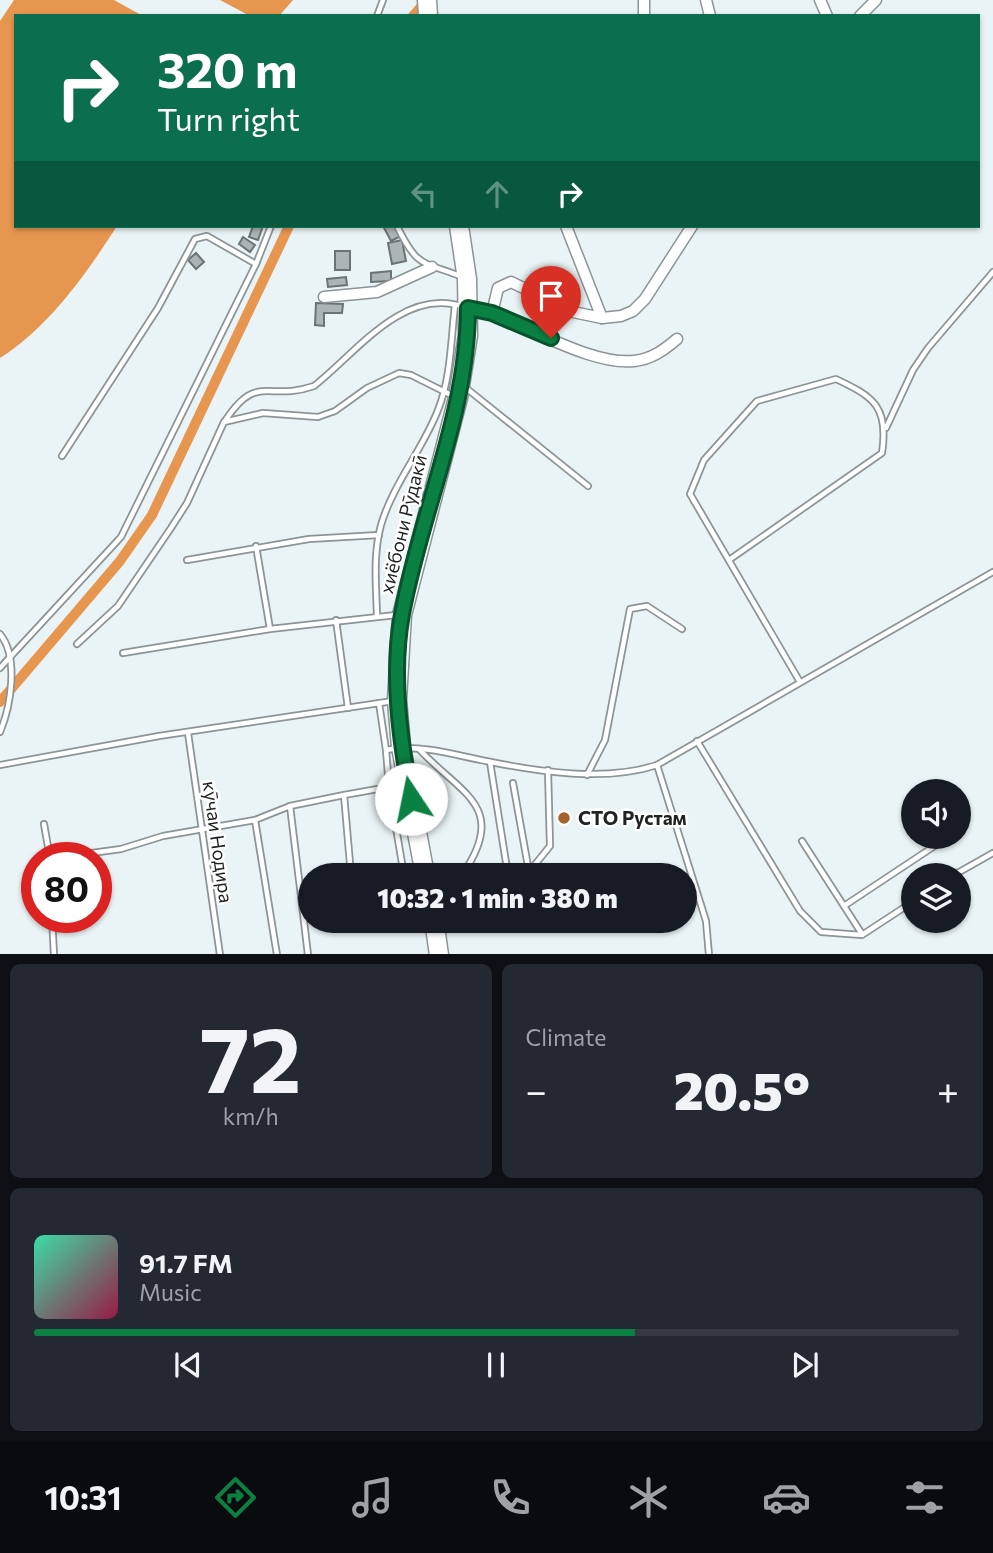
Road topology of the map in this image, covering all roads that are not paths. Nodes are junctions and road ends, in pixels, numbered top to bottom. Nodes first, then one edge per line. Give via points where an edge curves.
1 (876, 0) edge
2 (862, 14) edge
3 (270, 228) edge
4 (398, 228) edge
5 (460, 228) edge
6 (567, 228) edge
7 (683, 228) edge
8 (691, 228) edge
9 (686, 237) junction
10 (256, 264) junction
11 (432, 267) junction
12 (993, 272) edge
13 (467, 279) junction
14 (324, 297) dead end
15 (461, 306) junction
16 (492, 313) junction
17 (602, 318) junction
18 (677, 339) dead end
19 (454, 391) junction
20 (224, 422) junction
21 (886, 429) junction
22 (62, 456) dead end
23 (587, 486) dead end
24 (379, 535) junction
25 (256, 547) junction
26 (729, 559) junction
27 (187, 560) dead end
28 (993, 572) edge
29 (377, 615) junction
30 (402, 615) junction
31 (336, 620) junction
32 (270, 629) junction
33 (682, 629) dead end
34 (0, 634) edge
35 (77, 644) dead end
36 (123, 653) dead end
37 (11, 661) junction
38 (0, 668) edge
39 (800, 682) junction
40 (397, 700) junction
41 (379, 703) junction
42 (348, 708) junction
43 (1, 730) edge
44 (188, 733) junction
45 (697, 741) junction
46 (402, 749) junction
47 (490, 762) junction
48 (0, 765) edge
49 (657, 765) junction
50 (548, 770) junction
51 (586, 775) junction
52 (513, 783) dead end
53 (389, 787) junction
54 (344, 795) junction
55 (290, 806) junction
56 (255, 820) junction
57 (44, 824) dead end
58 (203, 830) junction
59 (802, 841) dead end
60 (48, 842) edge
61 (930, 849) edge
62 (112, 850) edge
63 (993, 853) edge
64 (350, 863) edge
65 (402, 863) edge
66 (423, 863) edge
67 (469, 863) edge
68 (506, 863) edge
69 (527, 863) edge
70 (536, 863) edge
71 (971, 865) edge
72 (298, 871) edge
73 (844, 906) junction
74 (901, 909) edge
75 (53, 933) edge
76 (305, 933) edge
77 (438, 933) edge
78 (862, 934) junction
79 (54, 954) edge
80 (220, 954) edge
81 (277, 954) edge
82 (308, 954) edge
83 (439, 954) edge
84 (709, 954) edge

1 - 2 street
3 - 10 lane
4 - 11 lane via 410,252
5 - 13 highway, хиёбони Рӯдакӣ
6 - 17 street
7 - 9 street
8 - 9 street
9 - 17 street via 633,311
10 - 22 lane via 207,236 195,239 158,308
10 - 37 lane via 121,537
11 - 13 lane
11 - 14 street via 377,292
12 - 21 lane via 913,370
13 - 15 highway, хиёбони Рӯдакӣ
15 - 16 street
15 - 19 highway, хиёбони Рӯдакӣ via 468,335
15 - 20 lane via 433,303 400,314 314,386 246,394
16 - 17 street via 498,288 511,282 573,312
16 - 18 street via 573,348 624,361 660,354
19 - 20 lane via 399,373 318,417 263,414
19 - 23 lane via 484,400
19 - 24 lane via 438,410
19 - 30 highway, хиёбони Рӯдакӣ
20 - 35 lane via 171,528 118,606
21 - 26 lane via 882,453
21 - 26 lane via 870,396 836,379 757,401 704,460 690,495
24 - 25 lane
24 - 29 lane
25 - 27 lane
25 - 32 lane
26 - 39 lane
28 - 39 lane
29 - 30 lane
29 - 31 lane
30 - 40 highway, хиёбони Рӯдакӣ
31 - 32 lane
31 - 42 lane
32 - 36 lane
33 - 51 lane via 647,606 630,609 605,740
34 - 37 lane
37 - 38 lane
37 - 43 lane
39 - 45 lane
40 - 41 lane
40 - 46 highway, хиёбони Рӯдакӣ
41 - 42 lane
41 - 46 lane
42 - 44 lane
44 - 48 lane
44 - 58 lane, кӯчаи Нодира
45 - 49 lane
45 - 78 lane via 800,911 821,932
46 - 47 lane
46 - 53 lane
46 - 66 highway, хиёбони Рӯдакӣ
46 - 67 lane via 466,790 480,814 481,841
47 - 50 lane
47 - 68 lane
49 - 51 lane via 628,773
49 - 84 lane via 706,921
50 - 51 lane
50 - 70 lane via 550,846
52 - 69 lane
53 - 54 lane
53 - 65 lane
54 - 55 lane
54 - 64 lane
55 - 56 lane
55 - 72 lane
56 - 58 lane
56 - 81 lane
57 - 60 lane
58 - 62 lane
58 - 80 lane, кӯчаи Нодира
59 - 73 lane
61 - 73 lane
63 - 71 lane
73 - 78 lane
74 - 78 lane
75 - 79 lane
76 - 82 lane
77 - 83 highway

